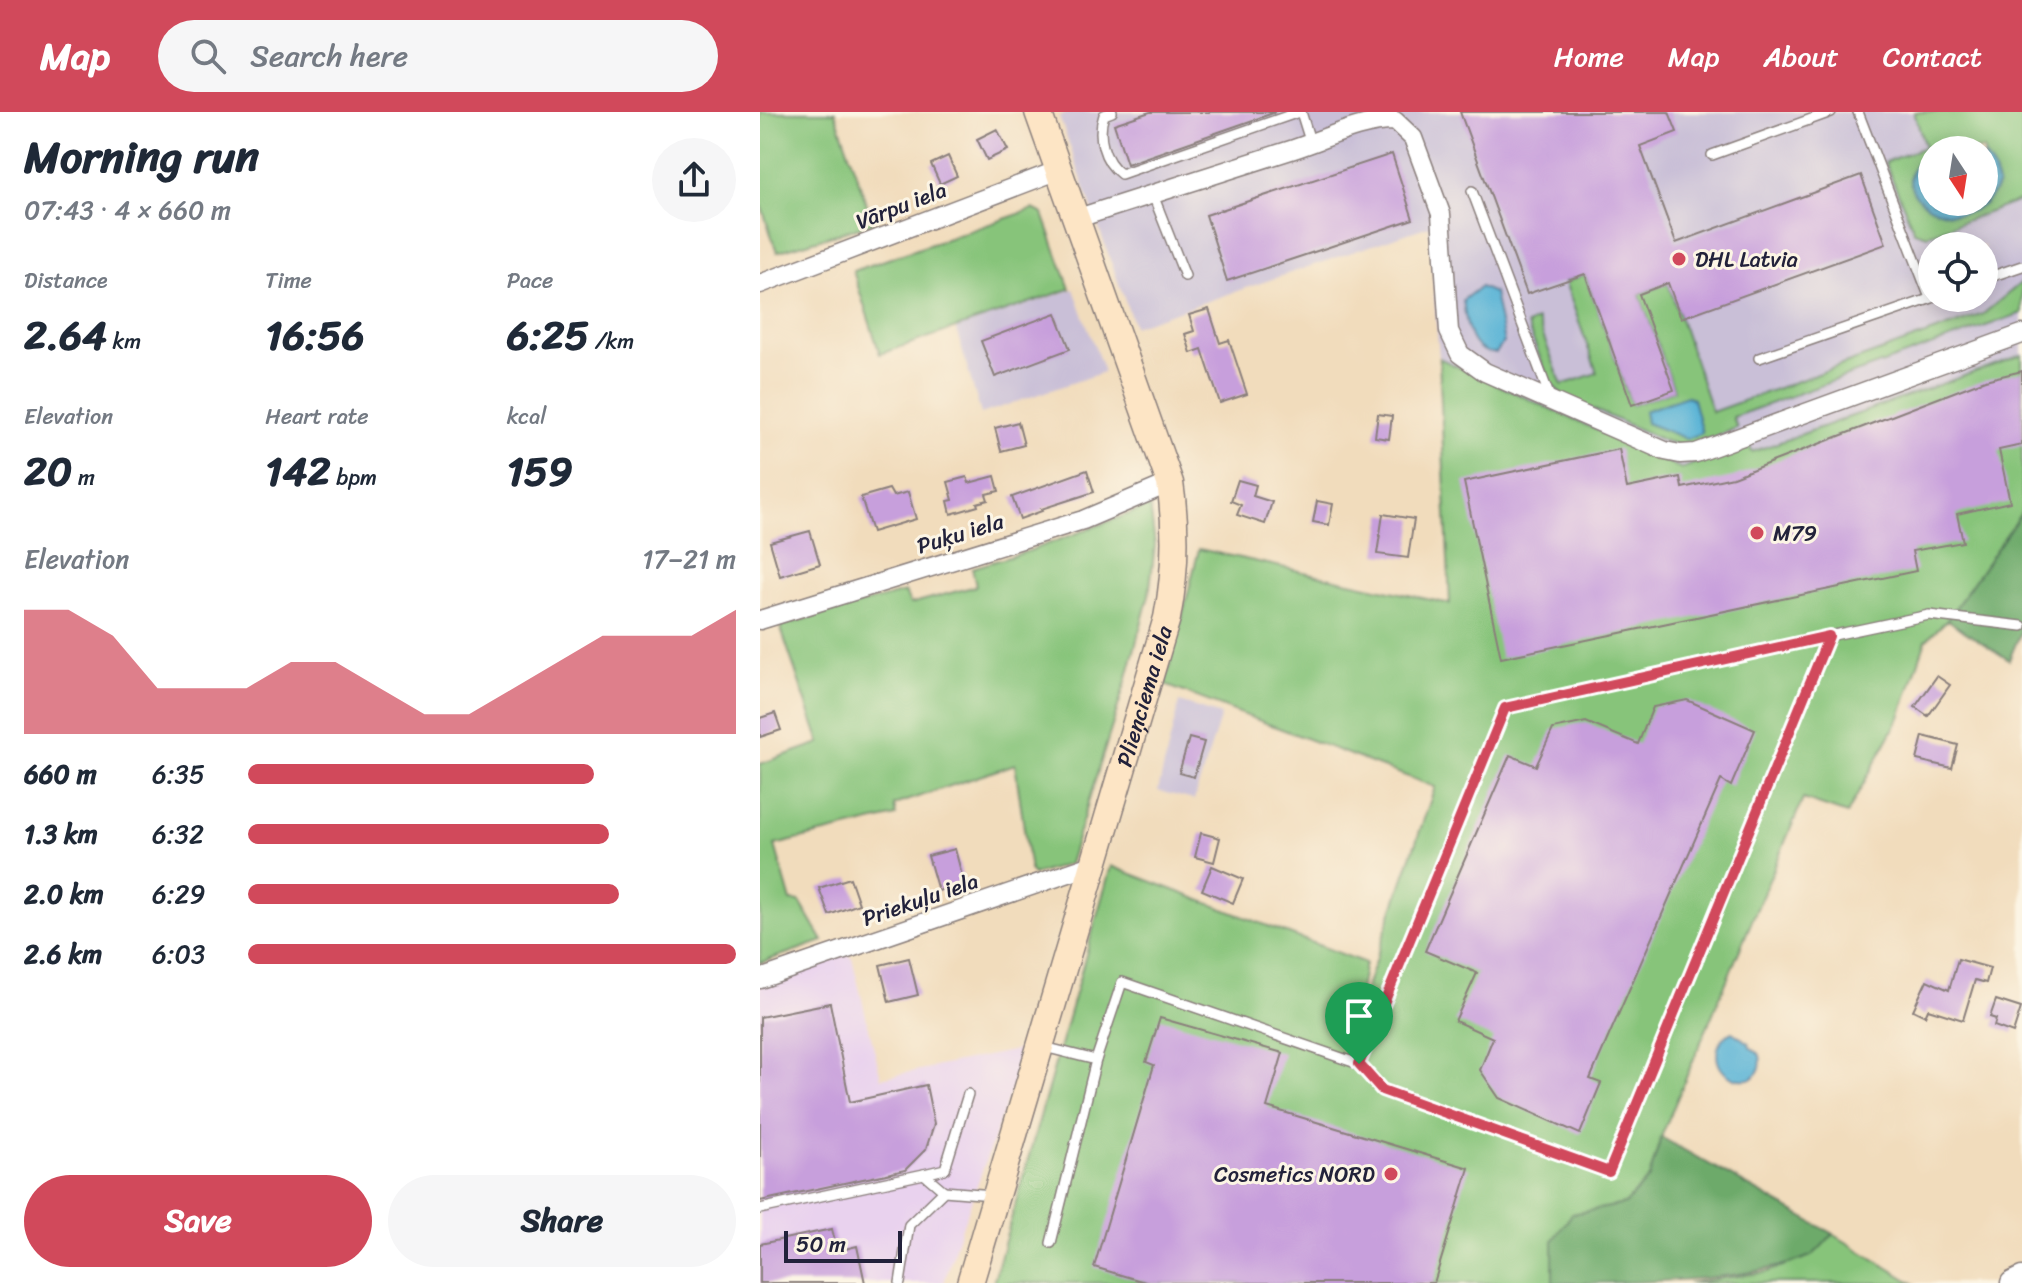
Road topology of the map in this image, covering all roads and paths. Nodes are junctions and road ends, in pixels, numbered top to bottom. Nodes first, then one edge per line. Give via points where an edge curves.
1 (1038, 112) edge
2 (1112, 112) edge
3 (1300, 112) edge
4 (1831, 112) edge
5 (1858, 112) edge
6 (1311, 144) junction
7 (1712, 155) dead end
8 (1059, 170) junction
9 (1472, 191) dead end
10 (1153, 195) junction
11 (1075, 219) junction
12 (1918, 265) edge
13 (2022, 266) edge
14 (1998, 274) edge
15 (1185, 276) dead end
16 (760, 284) edge
17 (1918, 303) edge
18 (2022, 334) edge
19 (1759, 358) dead end
20 (1551, 400) junction
21 (1170, 483) junction
22 (760, 620) edge
23 (2022, 626) edge
24 (1829, 636) junction
25 (1095, 864) junction
26 (760, 979) edge
27 (1041, 1046) junction
28 (1096, 1060) junction
29 (1359, 1064) junction
30 (968, 1094) dead end
31 (924, 1174) junction
32 (944, 1191) junction
33 (996, 1195) junction
34 (760, 1209) edge
35 (1051, 1243) dead end
36 (2022, 1278) edge
37 (900, 1283) edge
38 (970, 1283) edge
39 (2012, 1283) edge

1 - 8 main road, Plieņciema iela
2 - 3 lane via 1104,115 1099,130 1111,166 1121,174
3 - 6 lane
4 - 7 lane
5 - 12 lane
6 - 10 street
6 - 20 street via 1379,121 1395,121 1413,138 1441,214 1449,331 1460,354 1485,372
8 - 11 main road, Plieņciema iela
8 - 16 street, Vārpu iela
9 - 20 lane
10 - 11 street
10 - 15 lane
11 - 21 main road, Plieņciema iela
13 - 14 lane
17 - 19 lane
18 - 20 street via 1696,453 1665,451
21 - 22 street, Puķu iela via 1083,520
21 - 25 main road, Plieņciema iela via 1174,586
23 - 24 lane via 1929,615
24 - 29 lane via 1505,708
24 - 29 lane via 1609,1172 1382,1090
25 - 26 street, Priekuļu iela
25 - 27 main road, Plieņciema iela
27 - 28 lane
27 - 33 main road, Plieņciema iela
28 - 29 lane via 1122,982
28 - 35 lane
30 - 31 lane via 945,1169
31 - 32 lane
31 - 34 lane
32 - 33 lane
32 - 37 lane via 909,1225
33 - 38 main road, Plieņciema iela
36 - 39 street

